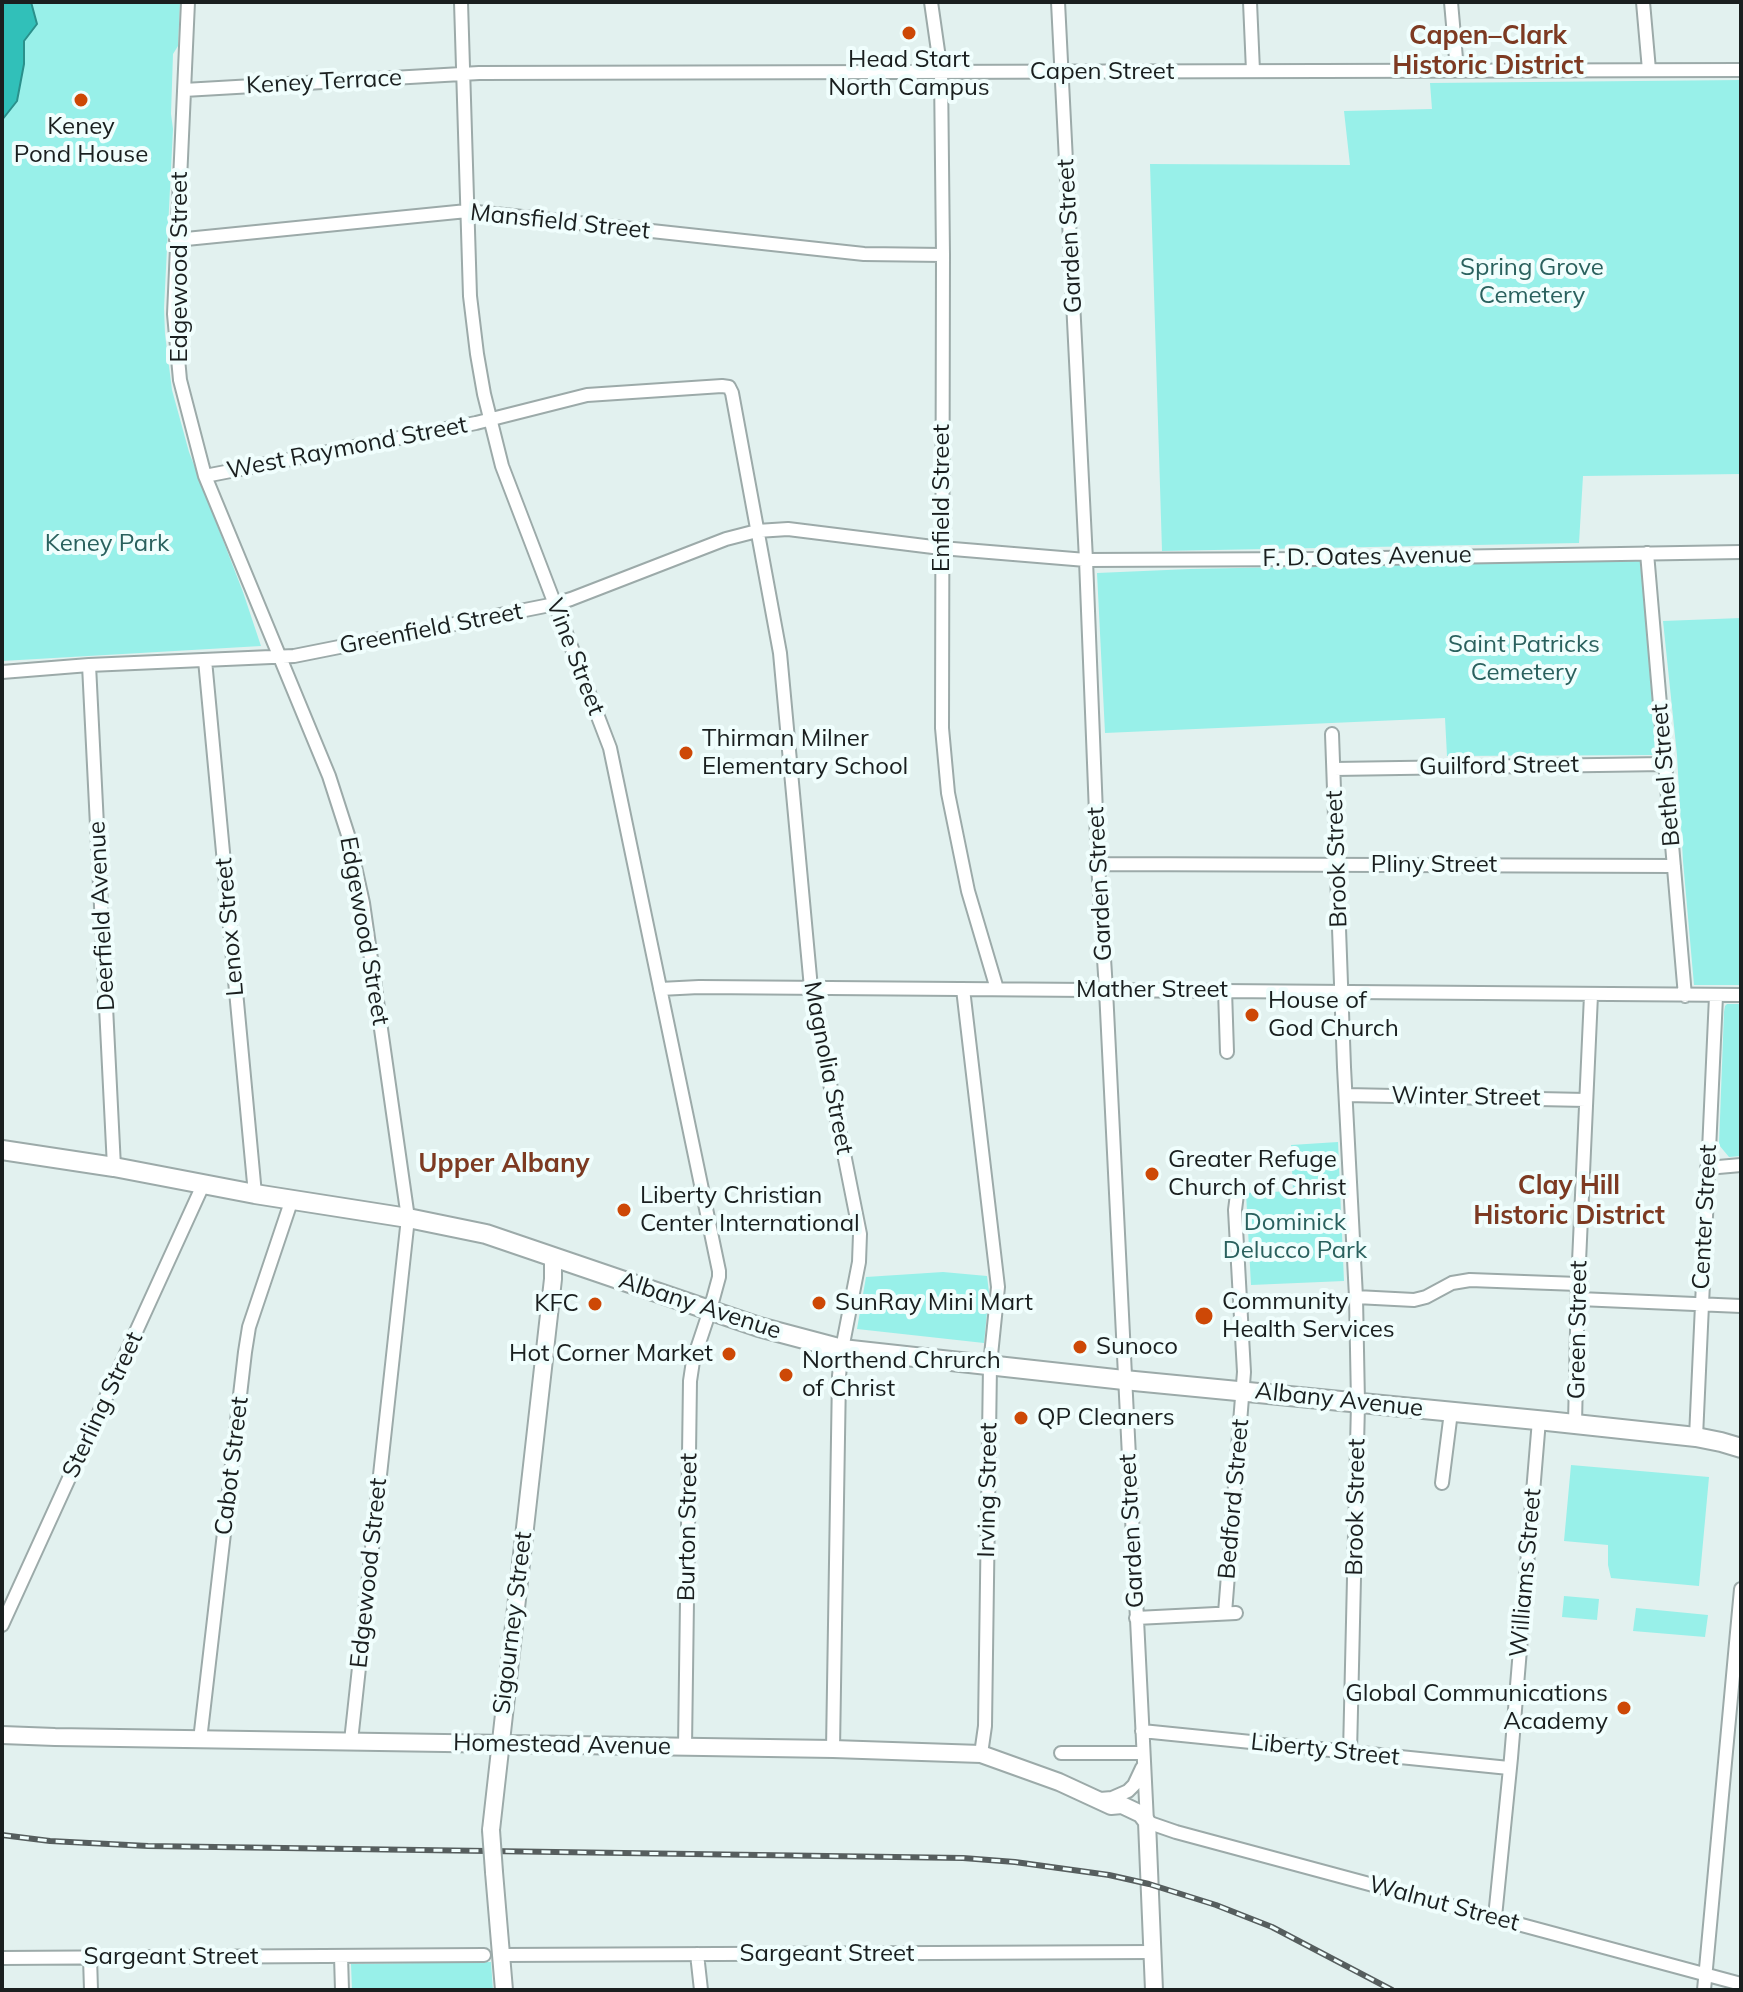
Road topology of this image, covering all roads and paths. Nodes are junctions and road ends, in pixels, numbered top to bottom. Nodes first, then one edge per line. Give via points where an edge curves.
1 (188, 2) edge
2 (461, 2) edge
3 (931, 2) edge
4 (1058, 2) edge
5 (1250, 2) edge
6 (1451, 2) edge
7 (1643, 2) edge
8 (1457, 70) junction
9 (1649, 70) junction
10 (1741, 70) edge
11 (1253, 71) junction
12 (941, 72) junction
13 (1061, 72) junction
14 (463, 73) junction
15 (184, 90) junction
16 (467, 211) junction
17 (176, 240) junction
18 (943, 255) junction
19 (729, 387) joint
20 (490, 419) junction
21 (205, 476) junction
22 (757, 531) junction
23 (941, 548) junction
24 (1741, 552) edge
25 (1647, 553) junction
26 (1086, 560) junction
27 (555, 604) junction
28 (279, 657) junction
29 (205, 660) junction
30 (89, 665) junction
31 (2, 672) edge
32 (1332, 734) dead end
33 (1664, 764) junction
34 (1334, 769) junction
35 (1098, 864) junction
36 (1337, 864) junction
37 (1674, 866) junction
38 (811, 988) junction
39 (660, 989) junction
40 (963, 989) junction
41 (997, 989) junction
42 (1106, 990) junction
43 (1225, 990) junction
44 (1341, 992) junction
45 (1591, 995) junction
46 (1741, 995) edge
47 (1685, 996) junction
48 (1716, 996) junction
49 (1227, 1052) dead end
50 (1346, 1095) junction
51 (1586, 1100) junction
52 (2, 1150) edge
53 (1741, 1165) edge
54 (114, 1167) junction
55 (1707, 1168) junction
56 (203, 1185) junction
57 (255, 1194) junction
58 (1237, 1194) dead end
59 (292, 1199) junction
60 (408, 1218) junction
61 (553, 1257) junction
62 (1578, 1284) junction
63 (1356, 1297) junction
64 (1579, 1299) junction
65 (1701, 1304) junction
66 (1741, 1306) edge
67 (710, 1310) junction
68 (842, 1349) junction
69 (990, 1365) junction
70 (1124, 1380) junction
71 (1243, 1391) junction
72 (1358, 1403) junction
73 (1451, 1412) junction
74 (1539, 1420) junction
75 (1575, 1424) junction
76 (1696, 1437) junction
77 (1741, 1448) edge
78 (1442, 1483) dead end
79 (1741, 1589) edge
80 (1136, 1618) junction
81 (2, 1625) edge
82 (1142, 1731) junction
83 (2, 1735) edge
84 (200, 1740) junction
85 (351, 1741) junction
86 (500, 1744) junction
87 (685, 1747) junction
88 (833, 1749) junction
89 (1061, 1753) dead end
90 (1350, 1753) junction
91 (981, 1754) junction
92 (1143, 1759) junction
93 (1509, 1768) junction
94 (1094, 1799) junction
95 (1147, 1822) junction
96 (1495, 1917) junction
97 (1152, 1952) junction
98 (697, 1954) junction
99 (484, 1955) dead end
100 (502, 1955) junction
101 (341, 1956) junction
102 (90, 1957) junction
103 (2, 1958) edge
104 (1707, 1976) junction
105 (1741, 1984) edge
106 (91, 1990) edge
107 (342, 1990) edge
108 (504, 1990) edge
109 (701, 1990) edge
110 (1154, 1990) edge
111 (1704, 1990) edge

1 - 15 street, Edgewood Street
2 - 14 street, Vine Street
3 - 12 street, Enfield Street
4 - 13 street, Garden Street
5 - 11 street
6 - 8 street
7 - 9 street
8 - 9 street, Capen Street
8 - 11 street, Capen Street
9 - 10 street, Capen Street
11 - 13 street, Capen Street
12 - 13 street, Capen Street
12 - 14 street, Capen Street
12 - 18 street, Enfield Street
13 - 26 street, Garden Street
14 - 15 street, Keney Terrace
14 - 16 street, Vine Street
15 - 17 street, Edgewood Street
16 - 17 street, Mansfield Street
16 - 18 street, Mansfield Street via 864,254
16 - 20 street, Vine Street via 472,321
17 - 21 street, Edgewood Street via 174,314 180,380
18 - 23 street, Enfield Street
19 - 20 street, West Raymond Street via 587,395
19 - 22 street, Magnolia Street
20 - 21 street, West Raymond Street
20 - 27 street, Vine Street via 502,466
21 - 28 street, Edgewood Street
22 - 23 street, Greenfield Street via 788,529
22 - 27 street, Greenfield Street
22 - 38 street, Magnolia Street via 785,695
23 - 26 street, Greenfield Street
23 - 41 street, Enfield Street via 942,728 948,793 968,891
24 - 25 street, F. D. Oates Avenue
25 - 26 street, F. D. Oates Avenue
25 - 33 street, Bethel Street
26 - 35 street, Garden Street
27 - 28 street, Greenfield Street
27 - 39 street, Vine Street via 610,748
28 - 29 street, Greenfield Street
28 - 60 street, Edgewood Street via 348,835 363,903
29 - 30 street, Greenfield Street
29 - 57 street, Lenox Street
30 - 31 street, Greenfield Street
30 - 54 street, Deerfield Avenue
32 - 34 street, Brook Street
33 - 34 street, Guilford Street
33 - 37 street, Bethel Street
34 - 36 street, Brook Street
35 - 36 street, Pliny Street
35 - 42 street, Garden Street
36 - 37 street, Pliny Street
36 - 44 street, Brook Street
37 - 47 street, Bethel Street
38 - 39 street, Mather Street
38 - 40 street, Mather Street
38 - 68 street, Magnolia Street via 860,1234
39 - 67 street, Vine Street via 719,1271
40 - 41 street, Mather Street
40 - 69 street, Irving Street via 998,1287
41 - 42 street, Mather Street
42 - 43 street, Mather Street
42 - 70 street, Garden Street
43 - 44 street, Mather Street
43 - 49 street
44 - 45 street, Mather Street
44 - 50 street, Brook Street
45 - 47 street, Mather Street
45 - 51 street, Green Street
46 - 48 street, Mather Street
47 - 48 street, Mather Street
48 - 55 street, Center Street
50 - 51 street, Winter Street
50 - 63 street, Brook Street
51 - 62 street, Green Street
52 - 54 highway, Albany Avenue
53 - 55 street
54 - 56 highway, Albany Avenue
55 - 65 street, Center Street
56 - 57 highway, Albany Avenue
56 - 81 street, Sterling Street
57 - 59 highway, Albany Avenue
58 - 71 street, Bedford Street
59 - 60 highway, Albany Avenue
59 - 84 street, Cabot Street via 249,1327
60 - 61 highway, Albany Avenue via 486,1234
60 - 85 street, Edgewood Street
61 - 67 highway, Albany Avenue
61 - 86 main road, Sigourney Street
62 - 63 street via 1470,1280 1414,1300
62 - 64 street, Green Street
63 - 72 street, Brook Street
64 - 65 street
64 - 75 street, Green Street
65 - 66 street
65 - 76 street, Center Street
67 - 68 highway, Albany Avenue
67 - 87 street, Burton Street via 690,1381
68 - 69 highway, Albany Avenue
68 - 88 street, Magnolia Street
69 - 70 highway, Albany Avenue
69 - 91 street, Irving Street
70 - 71 highway, Albany Avenue
70 - 80 street, Garden Street
71 - 72 highway, Albany Avenue
71 - 80 street, Bedford Street via 1231,1613
72 - 73 highway, Albany Avenue
72 - 90 street, Brook Street
73 - 74 highway, Albany Avenue
73 - 78 street
74 - 75 highway, Albany Avenue
74 - 93 street, Williams Street
75 - 76 highway, Albany Avenue
76 - 77 highway, Albany Avenue
79 - 104 street
80 - 82 street, Garden Street
82 - 90 street, Liberty Street
82 - 92 street, Garden Street
83 - 84 main road, Homestead Avenue
84 - 85 main road, Homestead Avenue
85 - 86 main road, Homestead Avenue
86 - 87 main road, Homestead Avenue
86 - 100 main road, Sigourney Street, bridge via 491,1830
87 - 88 main road, Homestead Avenue
88 - 91 main road, Homestead Avenue
89 - 92 street
90 - 93 street, Liberty Street
91 - 94 main road, Homestead Avenue
92 - 94 street via 1128,1791
92 - 95 street, Garden Street
93 - 96 street, Williams Street
94 - 95 main road, Homestead Avenue via 1137,1823
95 - 96 street, Walnut Street
95 - 97 main road, Garden Street
96 - 104 street, Walnut Street
97 - 98 street, Sargeant Street
97 - 110 main road, Garden Street
98 - 100 street, Sargeant Street
98 - 109 street
99 - 101 street, Sargeant Street
100 - 108 main road, Sigourney Street
101 - 102 street, Sargeant Street
101 - 107 street
102 - 103 street, Sargeant Street
102 - 106 street
104 - 105 street, Walnut Street
104 - 111 street

